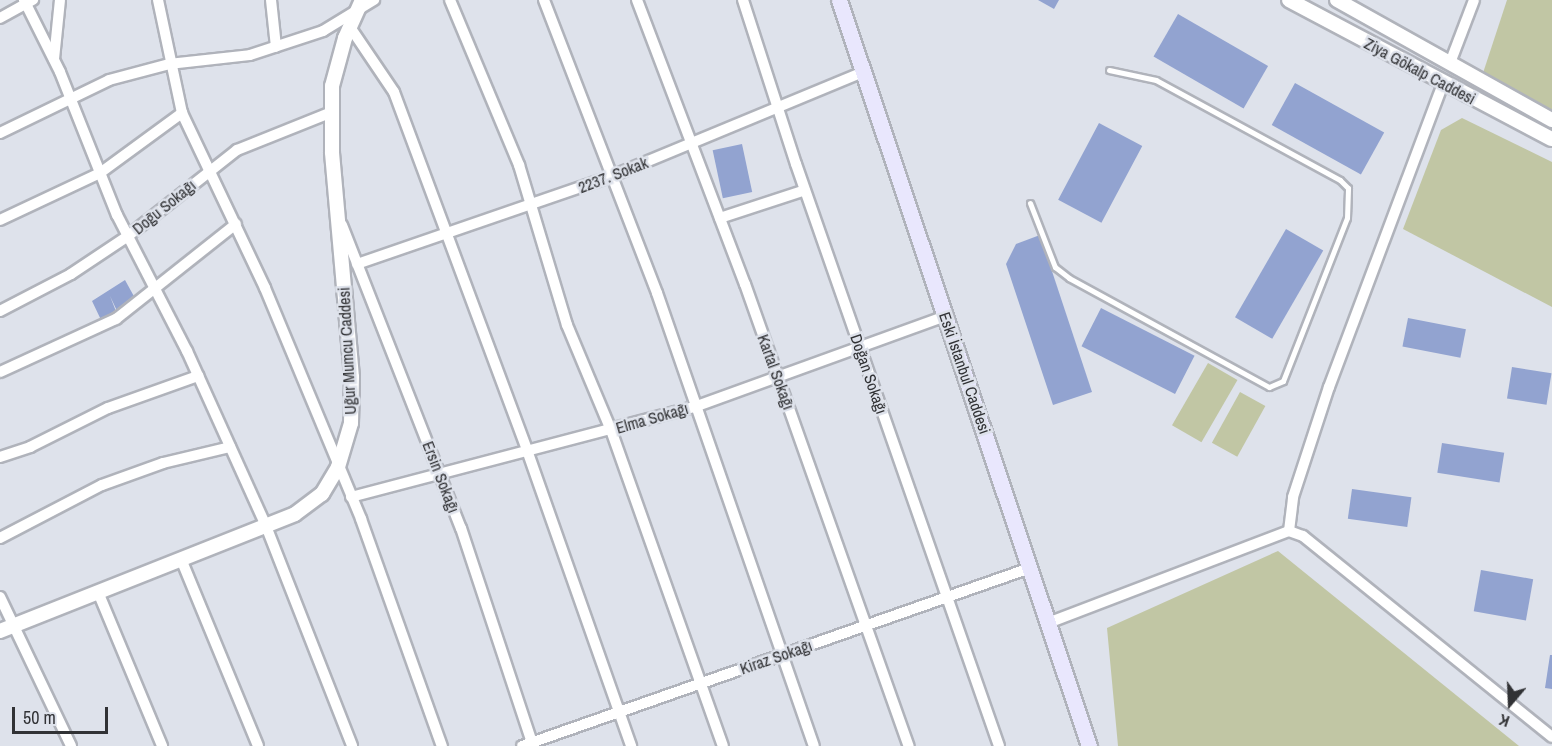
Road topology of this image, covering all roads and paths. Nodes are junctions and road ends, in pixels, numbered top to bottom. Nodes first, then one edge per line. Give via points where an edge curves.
1 (60, 0) edge
2 (158, 0) edge
3 (271, 0) edge
4 (374, 0) edge
5 (450, 0) edge
6 (544, 0) edge
7 (637, 0) edge
8 (743, 0) edge
9 (838, 0) edge
10 (1289, 0) edge
11 (1337, 0) edge
12 (1474, 0) edge
13 (28, 1) edge
14 (361, 3) edge
15 (0, 18) edge
16 (350, 27) junction
17 (276, 46) junction
18 (54, 61) junction
19 (1450, 63) junction
20 (169, 64) junction
21 (1109, 70) dead end
22 (863, 72) junction
23 (1443, 84) junction
24 (70, 98) junction
25 (778, 111) junction
26 (332, 112) junction
27 (182, 113) junction
28 (1552, 120) edge
29 (0, 133) edge
30 (1552, 139) edge
31 (692, 145) junction
32 (211, 168) junction
33 (100, 173) junction
34 (612, 176) junction
35 (805, 190) junction
36 (1030, 202) dead end
37 (533, 205) junction
38 (337, 213) junction
39 (720, 218) junction
40 (0, 220) edge
41 (236, 224) junction
42 (449, 235) junction
43 (128, 236) junction
44 (357, 264) junction
45 (152, 287) junction
46 (0, 311) edge
47 (946, 316) junction
48 (859, 345) junction
49 (0, 372) edge
50 (777, 374) junction
51 (198, 376) junction
52 (696, 406) junction
53 (611, 430) junction
54 (230, 447) junction
55 (528, 453) junction
56 (0, 457) edge
57 (338, 467) junction
58 (441, 476) junction
59 (351, 497) junction
60 (266, 526) junction
61 (1289, 531) junction
62 (0, 538) edge
63 (182, 560) junction
64 (1030, 568) junction
65 (98, 592) junction
66 (0, 597) edge
67 (947, 597) junction
68 (1048, 623) junction
69 (866, 626) junction
70 (6, 628) edge
71 (783, 655) junction
72 (699, 685) junction
73 (620, 712) junction
74 (1552, 737) edge
75 (529, 745) edge
76 (71, 746) edge
77 (162, 746) edge
78 (258, 746) edge
79 (352, 746) edge
80 (442, 746) edge
81 (631, 746) edge
82 (723, 746) edge
83 (814, 746) edge
84 (909, 746) edge
85 (999, 746) edge
86 (1089, 746) edge

1 - 18 street
2 - 20 street
3 - 17 street
4 - 14 street
5 - 37 street
6 - 34 street
7 - 31 street, Kartal Sokağı
8 - 25 street, Doğan Sokağı
9 - 22 main road, Eski İstanbul Caddesi
10 - 23 street, Ziya Gökalp Caddesi
11 - 19 street, Ziya Gökalp Caddesi
12 - 19 street
13 - 15 street
13 - 18 street
14 - 16 street, Uğur Mumcu Caddesi
14 - 17 street via 322,31
16 - 26 street, Uğur Mumcu Caddesi via 332,86
16 - 42 street via 394,92
17 - 20 street via 250,55
18 - 24 street
19 - 23 street
19 - 28 street, Ziya Gökalp Caddesi
20 - 24 street via 109,80
20 - 27 street
21 - 36 lane via 1156,80 1340,180 1348,188 1347,218 1283,381 1269,387 1069,278 1055,267
22 - 25 street, 2237. Sokak
22 - 47 main road, Eski İstanbul Caddesi
23 - 30 street, Ziya Gökalp Caddesi
23 - 61 street via 1329,387 1293,497
24 - 29 street
24 - 33 street
25 - 31 street, 2237. Sokak
25 - 35 street, Doğan Sokağı
26 - 32 street, Doğu Sokağı via 237,150
26 - 38 street, Uğur Mumcu Caddesi
27 - 32 street
27 - 33 street
31 - 34 street, 2237. Sokak
31 - 39 street, Kartal Sokağı
32 - 41 street
32 - 43 street, Doğu Sokağı
33 - 40 street
33 - 43 street
34 - 37 street, 2237. Sokak
34 - 52 street
35 - 39 street
35 - 48 street, Doğan Sokağı
37 - 42 street, 2237. Sokak
37 - 53 street via 567,325
38 - 44 street, Ersin Sokağı
38 - 57 street, Uğur Mumcu Caddesi via 352,377 351,423
39 - 50 street, Kartal Sokağı
41 - 45 street
41 - 57 street
42 - 44 street, 2237. Sokak
42 - 55 street
43 - 45 street
43 - 46 street, Doğu Sokağı via 71,274
44 - 58 street, Ersin Sokağı
45 - 49 street via 116,319
45 - 51 street
47 - 48 street, Elma Sokağı
47 - 64 main road, Eski İstanbul Caddesi
48 - 50 street, Elma Sokağı
48 - 67 street, Doğan Sokağı
50 - 52 street, Elma Sokağı
50 - 69 street, Kartal Sokağı
51 - 54 street
51 - 56 street via 108,408 30,447
52 - 53 street, Elma Sokağı
52 - 71 street
53 - 55 street, Elma Sokağı
53 - 72 street
54 - 60 street
54 - 62 street via 162,464 102,485
55 - 58 street, Elma Sokağı
55 - 73 street
57 - 59 street
57 - 60 street, Uğur Mumcu Caddesi via 322,494 295,514
58 - 59 street, Elma Sokağı
58 - 75 street, Ersin Sokağı
59 - 80 street
60 - 63 street, Uğur Mumcu Caddesi
60 - 79 street
61 - 68 street
61 - 74 street via 1303,536
63 - 65 street, Uğur Mumcu Caddesi
63 - 78 street
64 - 67 street, Kiraz Sokağı
64 - 68 main road, Eski İstanbul Caddesi
65 - 70 street, Uğur Mumcu Caddesi
65 - 77 street
66 - 70 street
67 - 69 street, Kiraz Sokağı
67 - 85 street, Doğan Sokağı
68 - 86 main road, Eski İstanbul Caddesi
69 - 71 street, Kiraz Sokağı
69 - 84 street, Kartal Sokağı via 887,674
70 - 76 street
71 - 72 street, Kiraz Sokağı
71 - 83 street
72 - 73 street, Kiraz Sokağı
72 - 82 street
73 - 75 street, Kiraz Sokağı
73 - 81 street

